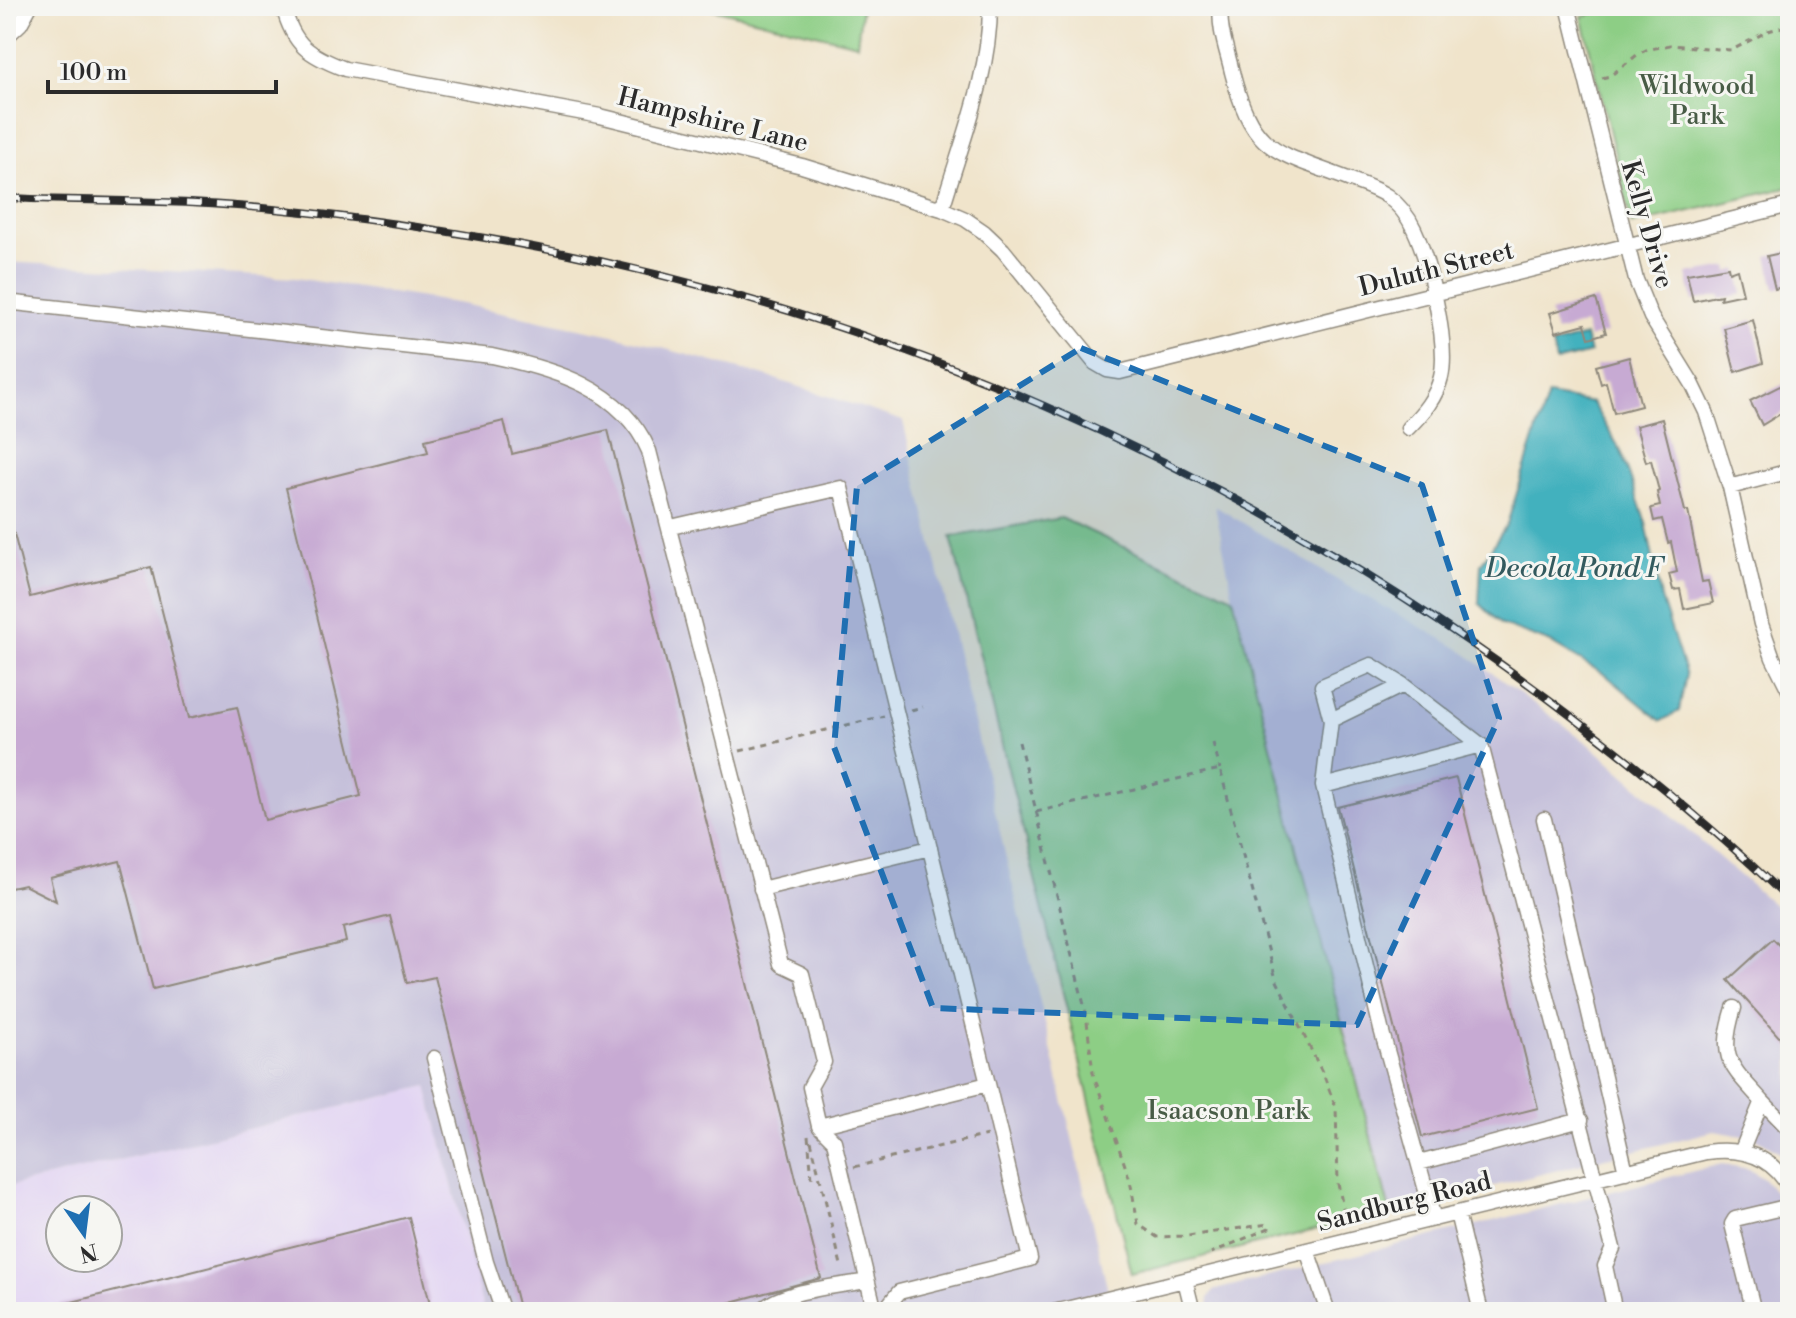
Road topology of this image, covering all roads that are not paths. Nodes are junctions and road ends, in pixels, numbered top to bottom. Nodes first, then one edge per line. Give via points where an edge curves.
1 (30, 6) edge
2 (283, 6) edge
3 (990, 6) edge
4 (1221, 6) edge
5 (1568, 6) edge
6 (6, 37) edge
7 (1790, 205) edge
8 (942, 209) junction
9 (1627, 246) junction
10 (1433, 294) junction
11 (6, 302) edge
12 (1095, 363) joint
13 (1408, 428) dead end
14 (1790, 471) edge
15 (1730, 487) junction
16 (671, 527) junction
17 (1403, 685) junction
18 (1790, 692) edge
19 (1331, 720) junction
20 (1481, 745) junction
21 (1323, 786) junction
22 (1544, 819) dead end
23 (930, 848) junction
24 (761, 889) junction
25 (1734, 1008) dead end
26 (434, 1058) dead end
27 (988, 1084) junction
28 (1762, 1101) junction
29 (1581, 1120) junction
30 (819, 1126) junction
31 (1790, 1130) edge
32 (1742, 1150) junction
33 (1419, 1163) junction
34 (1626, 1172) junction
35 (1595, 1179) junction
36 (1789, 1186) edge
37 (1790, 1206) edge
38 (1457, 1213) junction
39 (1434, 1219) junction
40 (1307, 1250) junction
41 (1185, 1280) junction
42 (867, 1281) junction
43 (503, 1312) edge
44 (761, 1312) edge
45 (875, 1312) edge
46 (883, 1312) edge
47 (1054, 1312) edge
48 (1193, 1312) edge
49 (1328, 1312) edge
50 (1481, 1312) edge
51 (1615, 1312) edge
52 (1754, 1312) edge

1 - 6 street
2 - 8 street, Hampshire Lane via 303,49 345,69 600,116 802,166
3 - 8 street via 983,71
4 - 10 street via 1220,24 1240,103 1256,133 1270,147 1371,188 1402,210 1420,244
5 - 9 street, Kelly Drive
7 - 9 street, Duluth Street
8 - 12 street, Hampshire Lane via 965,219 1003,250
9 - 10 street, Duluth Street
9 - 15 street, Kelly Drive via 1651,317 1706,412
10 - 12 street, Duluth Street via 1120,372
10 - 13 street via 1443,348 1441,378 1428,407
11 - 16 street via 492,356 549,369 600,394 636,428 649,451
14 - 15 street
15 - 18 street, Kelly Drive via 1761,624
16 - 23 street via 841,488
16 - 24 street
17 - 19 street
17 - 19 street via 1371,665 1322,686
17 - 20 street
19 - 21 street
20 - 21 street
20 - 29 street
21 - 33 street
22 - 34 street
23 - 24 street
23 - 27 street
24 - 30 street via 781,964 802,974 824,1062 810,1087
25 - 28 street via 1728,1059
26 - 43 street
27 - 30 street
27 - 46 street via 1030,1259 899,1292
28 - 31 street
28 - 32 street
29 - 33 street
29 - 35 street
30 - 42 street via 834,1141
32 - 34 street, Sandburg Road via 1706,1152
32 - 36 street, Sandburg Road via 1764,1160
33 - 39 street
34 - 35 street, Sandburg Road
35 - 38 street, Sandburg Road
35 - 51 street via 1613,1248 1605,1266
37 - 52 street via 1732,1224
38 - 39 street, Sandburg Road
38 - 50 street
39 - 40 street, Sandburg Road
40 - 41 street, Sandburg Road
40 - 49 street
41 - 47 street, Sandburg Road
41 - 48 street
42 - 44 street via 778,1298
42 - 45 street

